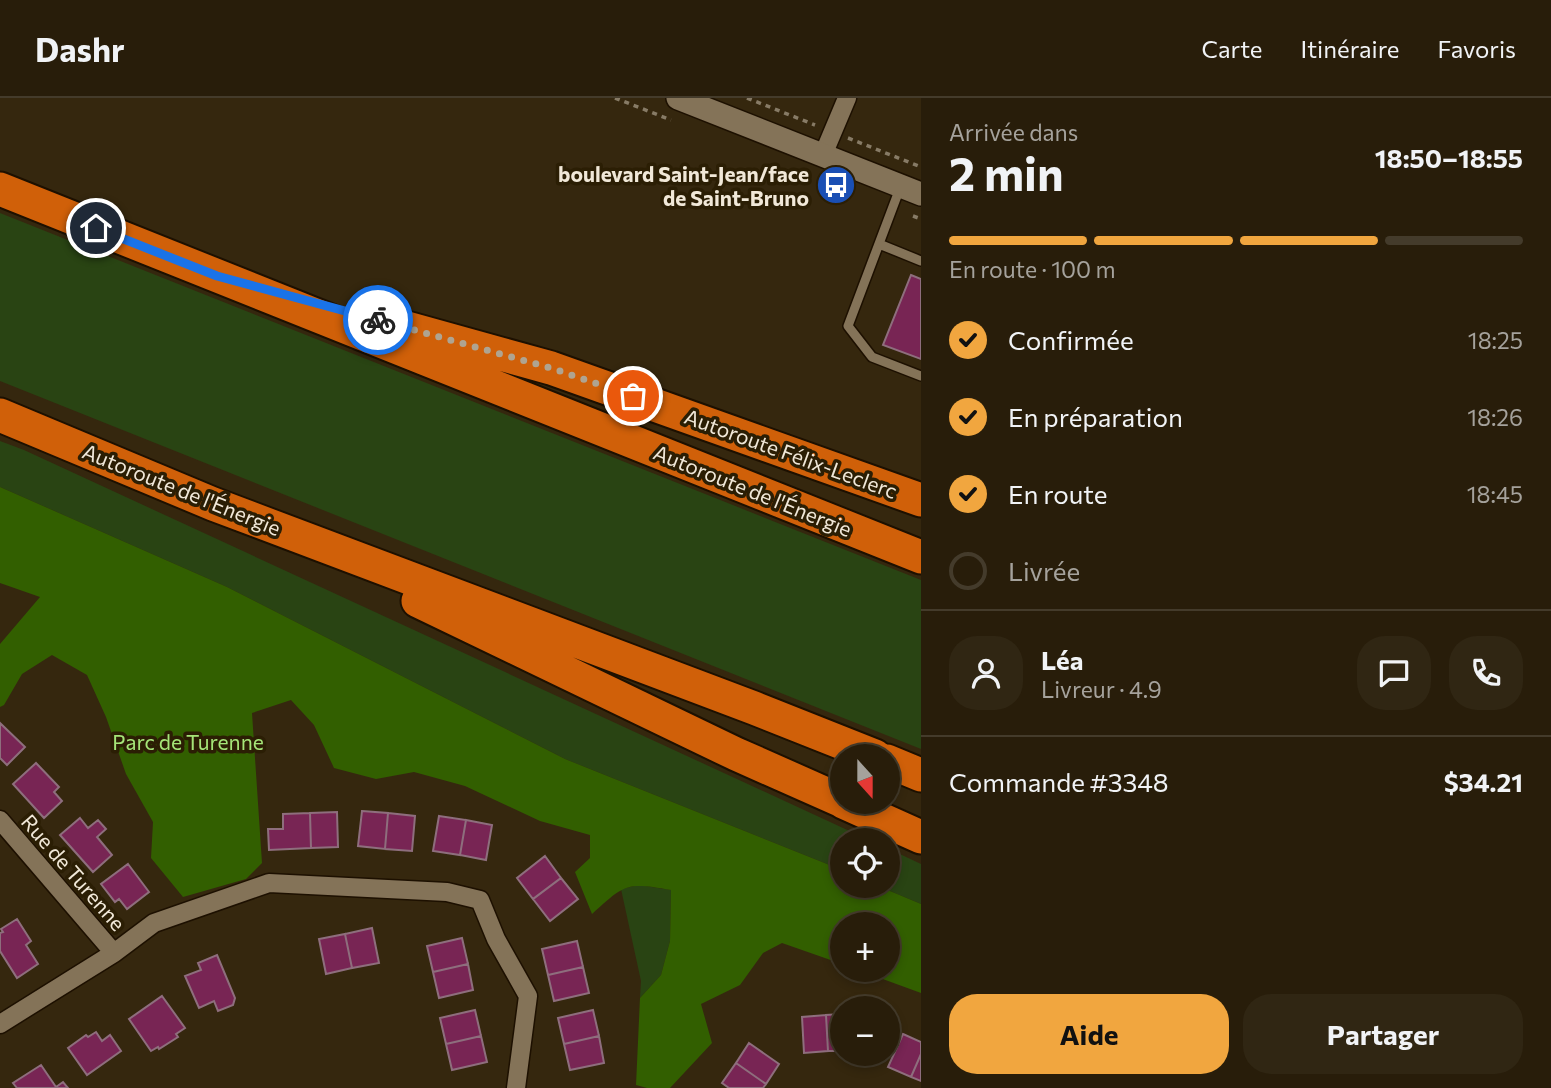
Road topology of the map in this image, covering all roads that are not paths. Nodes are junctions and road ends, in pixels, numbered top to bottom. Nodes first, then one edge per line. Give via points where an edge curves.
1 (678, 98) edge
2 (847, 98) edge
3 (823, 155) junction
4 (0, 189) edge
5 (911, 190) edge
6 (879, 244) junction
7 (921, 261) edge
8 (217, 276) junction
9 (921, 376) edge
10 (0, 415) edge
11 (921, 500) edge
12 (213, 504) junction
13 (921, 557) edge
14 (845, 744) edge
15 (900, 766) edge
16 (921, 775) edge
17 (830, 796) edge
18 (871, 814) edge
19 (0, 820) edge
20 (921, 837) edge
21 (114, 953) junction
22 (0, 1024) edge
23 (516, 1088) edge

1 - 3 street
2 - 3 street
3 - 5 street
4 - 8 highway, Autoroute de l'Énergie
5 - 6 lane
6 - 7 lane
6 - 9 lane via 848,326 872,357
8 - 11 highway, Autoroute Félix-Leclerc via 551,368
8 - 13 highway, Autoroute de l'Énergie
10 - 12 highway, Autoroute de l'Énergie
12 - 14 highway, Autoroute de l'Énergie
12 - 17 highway
15 - 16 highway
18 - 20 highway
19 - 21 street, Rue de Turenne
21 - 22 street
21 - 23 street via 154,923 269,883 447,892 480,900 528,996

